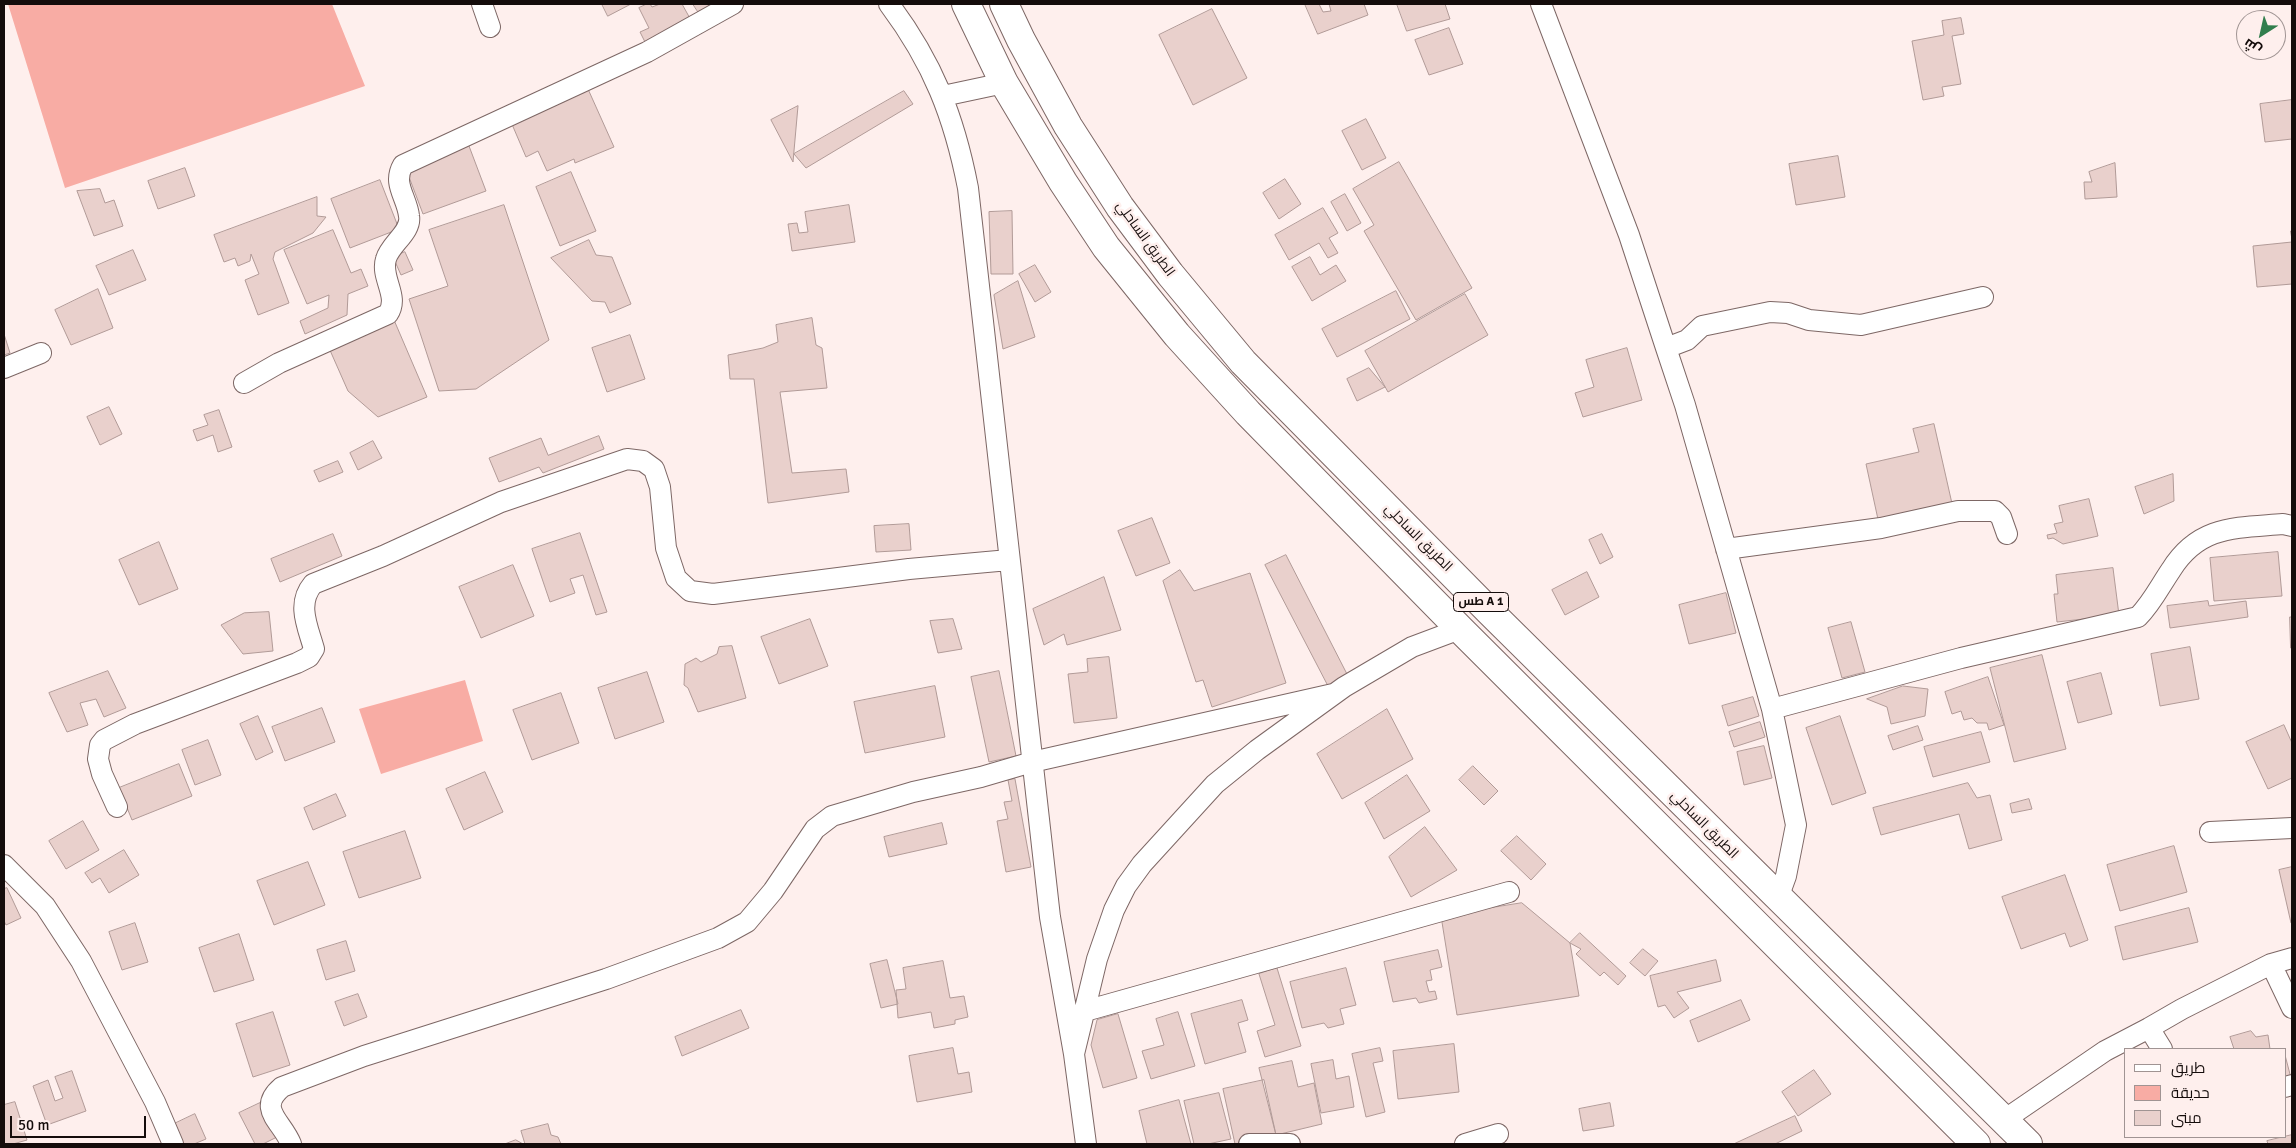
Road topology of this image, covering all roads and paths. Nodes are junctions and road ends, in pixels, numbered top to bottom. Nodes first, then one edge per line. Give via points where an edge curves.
1 (482, 4) edge
2 (733, 4) edge
3 (889, 4) edge
4 (966, 4) edge
5 (1004, 4) edge
6 (1541, 4) edge
7 (490, 27) dead end
8 (1004, 83) junction
9 (943, 96) junction
10 (1983, 297) dead end
11 (1666, 348) junction
12 (42, 353) dead end
13 (4, 368) edge
14 (244, 383) dead end
15 (2292, 526) edge
16 (2007, 534) dead end
17 (1726, 549) junction
18 (1009, 560) junction
19 (1460, 629) junction
20 (1333, 694) junction
21 (1772, 709) junction
22 (1032, 762) junction
23 (117, 807) dead end
24 (2292, 828) edge
25 (2210, 832) dead end
26 (4, 865) edge
27 (1509, 892) dead end
28 (1778, 898) junction
29 (2292, 958) edge
30 (2271, 964) junction
31 (2292, 1008) edge
32 (1085, 1011) junction
33 (2149, 1028) junction
34 (2161, 1048) edge
35 (1074, 1054) junction
36 (2004, 1120) junction
37 (1498, 1134) dead end
38 (173, 1144) edge
39 (291, 1144) edge
40 (1086, 1144) edge
41 (1249, 1144) edge
42 (1290, 1144) edge
43 (1465, 1144) edge
44 (1976, 1144) edge
45 (2028, 1144) edge

1 - 7 street
2 - 14 street via 647,52 402,165 397,180 410,219 385,260 393,300 388,314 279,363
3 - 9 street via 906,27
4 - 8 highway, طس A 1
5 - 28 highway, الطريق الساحلي / طس A 1 via 1068,126 1120,207 1170,274 1244,362
6 - 11 street via 1629,235
8 - 9 street
8 - 19 highway, طس A 1 via 1106,247 1177,335 1248,413
9 - 18 street via 960,144 968,188
10 - 11 street via 1861,325 1770,312 1702,326 1688,340
11 - 17 street
12 - 13 street
15 - 21 street via 2226,529 2196,541 2180,556 2138,617 1961,658
16 - 17 street via 2001,517 1994,511 1958,511 1881,528
17 - 21 street
18 - 22 street
18 - 23 street via 713,594 690,591 676,578 666,548 660,487 654,469 643,461 627,459 501,502 313,584 305,593 303,609 314,649 309,656 276,672 135,724 104,740 98,759
19 - 20 street via 1412,647
19 - 44 highway, طس A 1
20 - 22 street
20 - 32 street via 1215,784 1142,864 1114,910 1097,959
21 - 28 street via 1796,825 1786,876
22 - 35 street via 1050,917
22 - 39 street via 832,816 815,829 778,884 747,922 718,938 282,1086 273,1094 271,1110
24 - 25 street
26 - 38 street via 44,906 81,961 155,1102
27 - 32 street
28 - 36 highway, الطريق الساحلي / طس A 1
29 - 30 street
30 - 31 street
30 - 33 street
32 - 35 street
33 - 34 street
33 - 36 street via 2105,1051
35 - 40 street
36 - 45 highway, الطريق الساحلي / طس A 1
37 - 43 street
41 - 42 street

